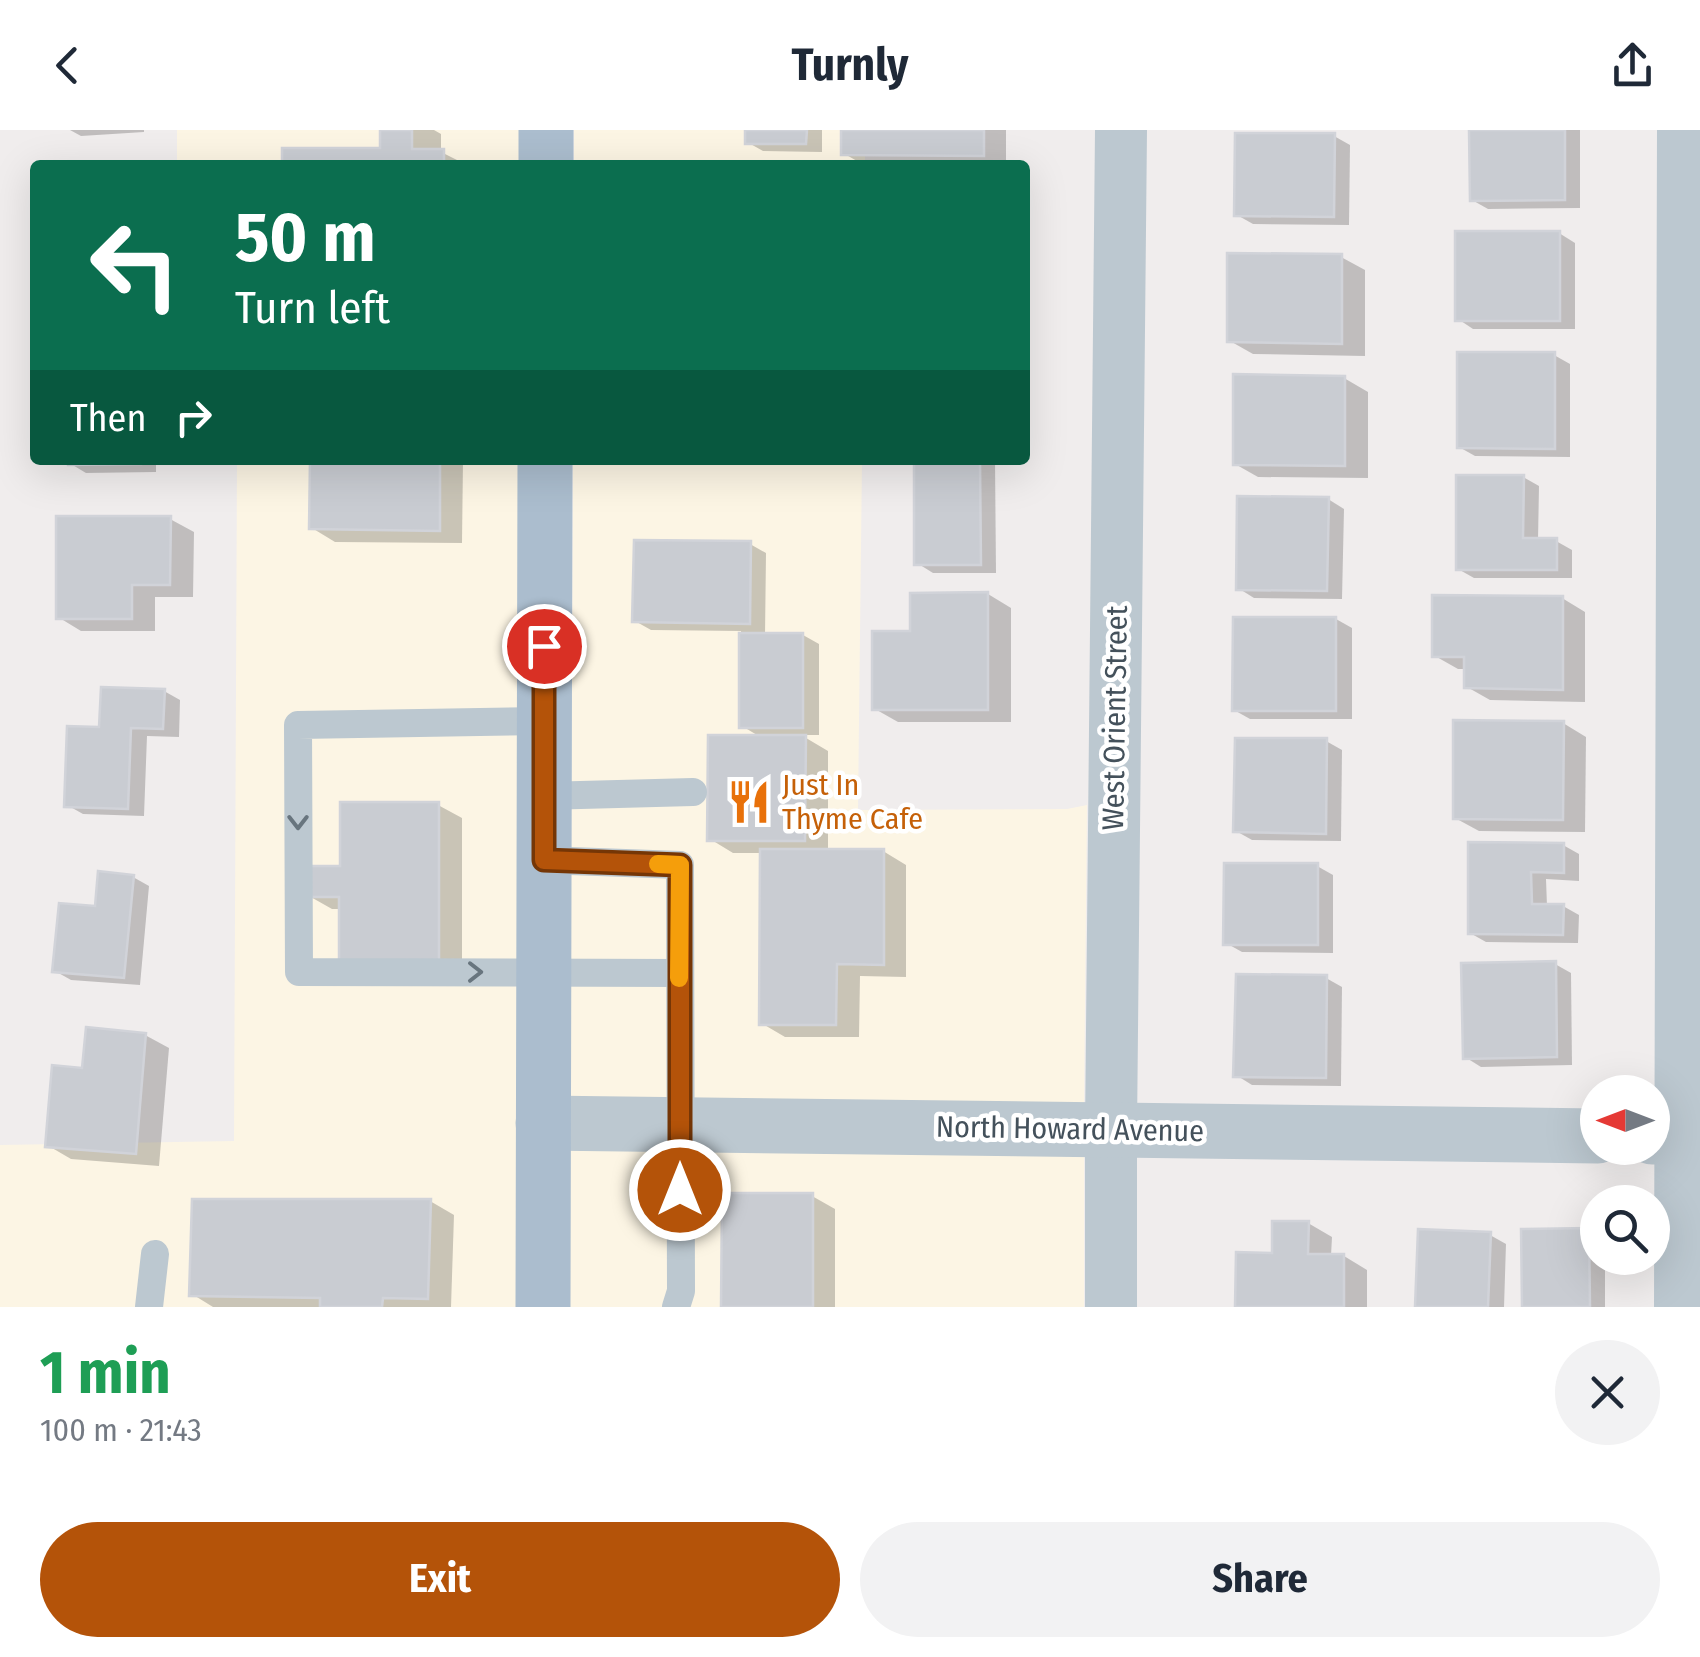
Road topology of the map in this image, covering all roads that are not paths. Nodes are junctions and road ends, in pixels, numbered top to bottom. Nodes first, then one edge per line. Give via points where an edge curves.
1 (546, 130) edge
2 (1121, 130) edge
3 (1683, 130) edge
4 (546, 160) edge
5 (545, 465) edge
6 (544, 721) junction
7 (693, 792) dead end
8 (544, 796) junction
9 (544, 860) junction
10 (544, 973) junction
11 (679, 973) junction
12 (543, 1123) junction
13 (680, 1123) junction
14 (1111, 1130) junction
15 (1580, 1136) edge
16 (1677, 1137) edge
17 (155, 1254) dead end
18 (150, 1307) edge
19 (543, 1307) edge
20 (676, 1307) edge
21 (1111, 1307) edge
22 (1680, 1307) edge

1 - 4 main road
2 - 14 street, West Orient Street
3 - 16 street
5 - 6 main road
6 - 8 main road
6 -> 10 lane via 298,725 299,972
7 - 8 lane
8 - 9 main road
9 - 10 main road
9 - 11 lane via 680,865
10 - 11 lane
10 - 12 main road
11 - 13 lane
12 - 13 street, North Howard Avenue
12 - 19 main road
13 - 14 street, North Howard Avenue
13 - 20 lane
14 - 15 street, North Howard Avenue
14 - 21 street, West Orient Street
16 - 22 street
17 - 18 lane

